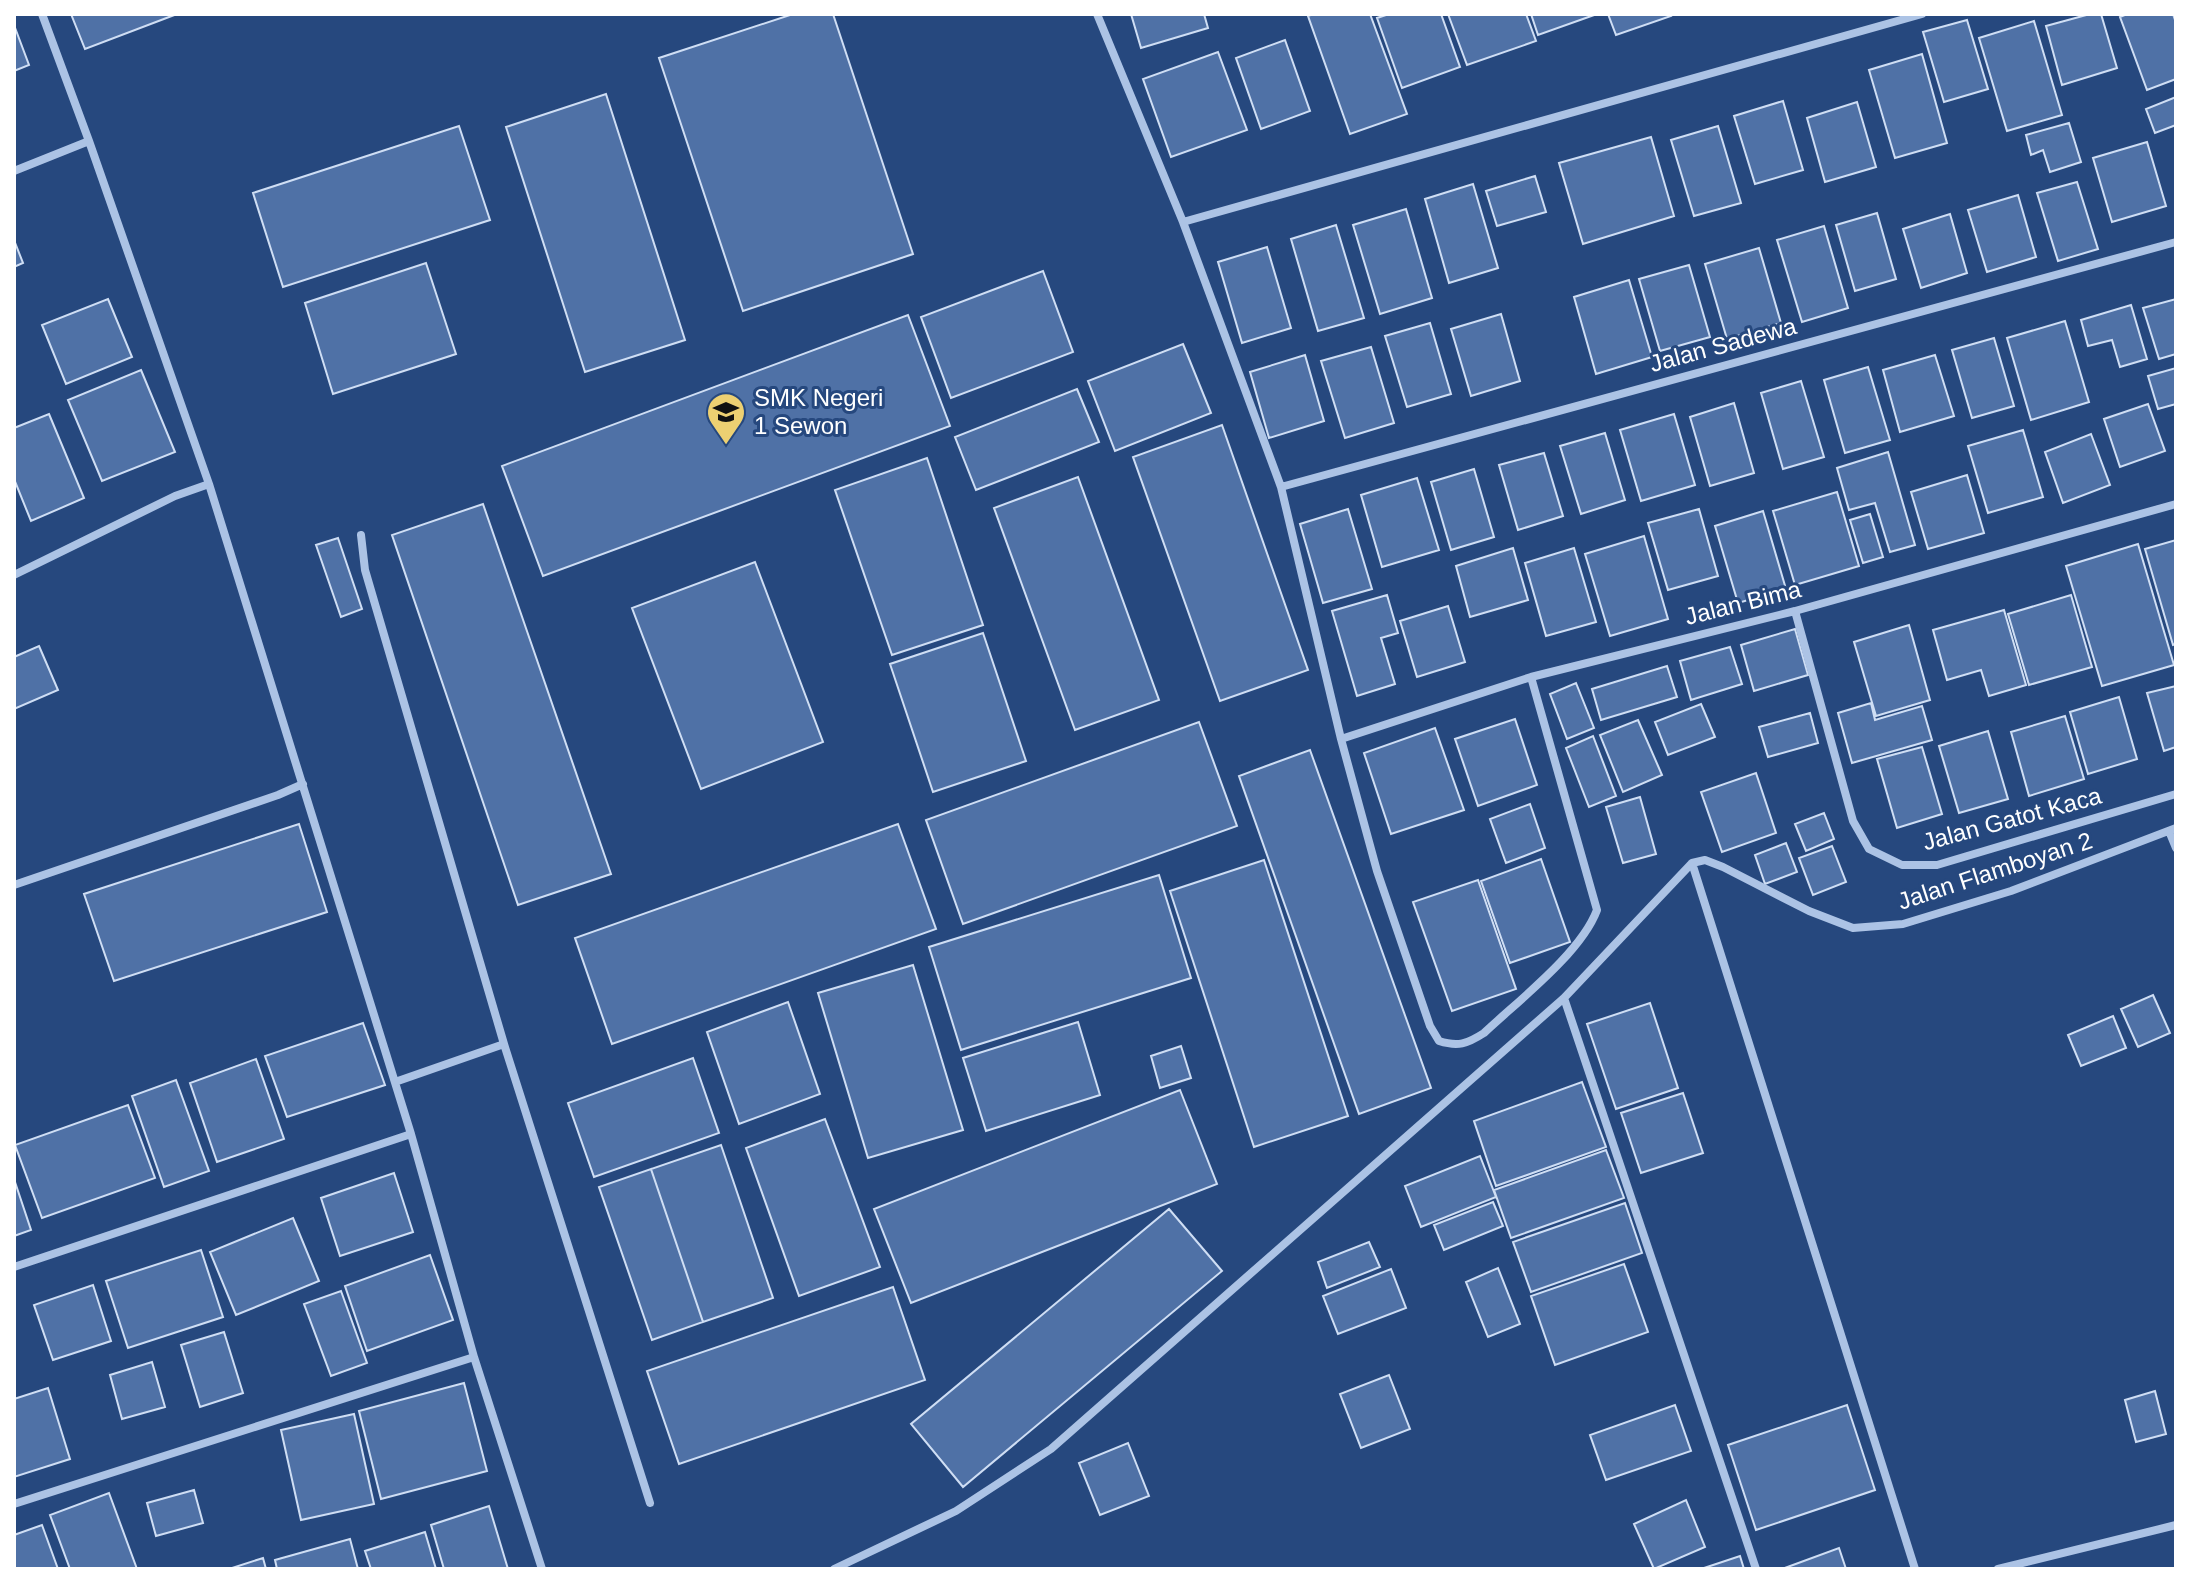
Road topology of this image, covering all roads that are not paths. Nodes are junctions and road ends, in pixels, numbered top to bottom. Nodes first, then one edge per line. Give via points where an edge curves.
1 (42, 14) edge
2 (1097, 14) edge
3 (1922, 14) edge
4 (89, 141) junction
5 (14, 171) edge
6 (1183, 222) junction
7 (2176, 242) edge
8 (209, 484) junction
9 (1281, 487) junction
10 (2176, 504) edge
11 (361, 535) dead end
12 (14, 575) edge
13 (1795, 611) junction
14 (1531, 677) junction
15 (1341, 739) junction
16 (303, 784) junction
17 (2176, 794) edge
18 (2173, 830) edge
19 (2176, 848) edge
20 (1692, 863) junction
21 (14, 885) edge
22 (1564, 998) junction
23 (504, 1044) junction
24 (395, 1082) junction
25 (411, 1134) junction
26 (14, 1267) edge
27 (474, 1357) junction
28 (650, 1503) dead end
29 (14, 1504) edge
30 (2176, 1525) edge
31 (542, 1569) edge
32 (834, 1569) edge
33 (1756, 1569) edge
34 (1915, 1569) edge
35 (1998, 1569) edge

1 - 4 street
2 - 6 street
3 - 6 street
4 - 5 street
4 - 8 street
6 - 9 street
7 - 9 street, Jalan Sadewa
8 - 12 street
8 - 16 street
9 - 15 street
10 - 13 street, Jalan Bima
11 - 23 street via 381,629
13 - 14 street, Jalan Bima
13 - 17 street, Jalan Gatot Kaca via 1853,821 1869,849 1902,865 1937,865
14 - 15 street, Jalan Bima
14 - 15 street via 1597,910 1577,943 1470,1043 1439,1041 1430,1026 1377,871
16 - 21 street
16 - 24 street
18 - 19 street
18 - 20 street, Jalan Flamboyan 2 via 2011,891 1903,924 1853,928 1723,867 1705,860
20 - 22 street
20 - 34 street
22 - 32 street via 1051,1449 956,1511
22 - 33 street
23 - 24 street
23 - 28 street
24 - 25 street
25 - 26 street
25 - 27 street
27 - 29 street
27 - 31 street
30 - 35 street

